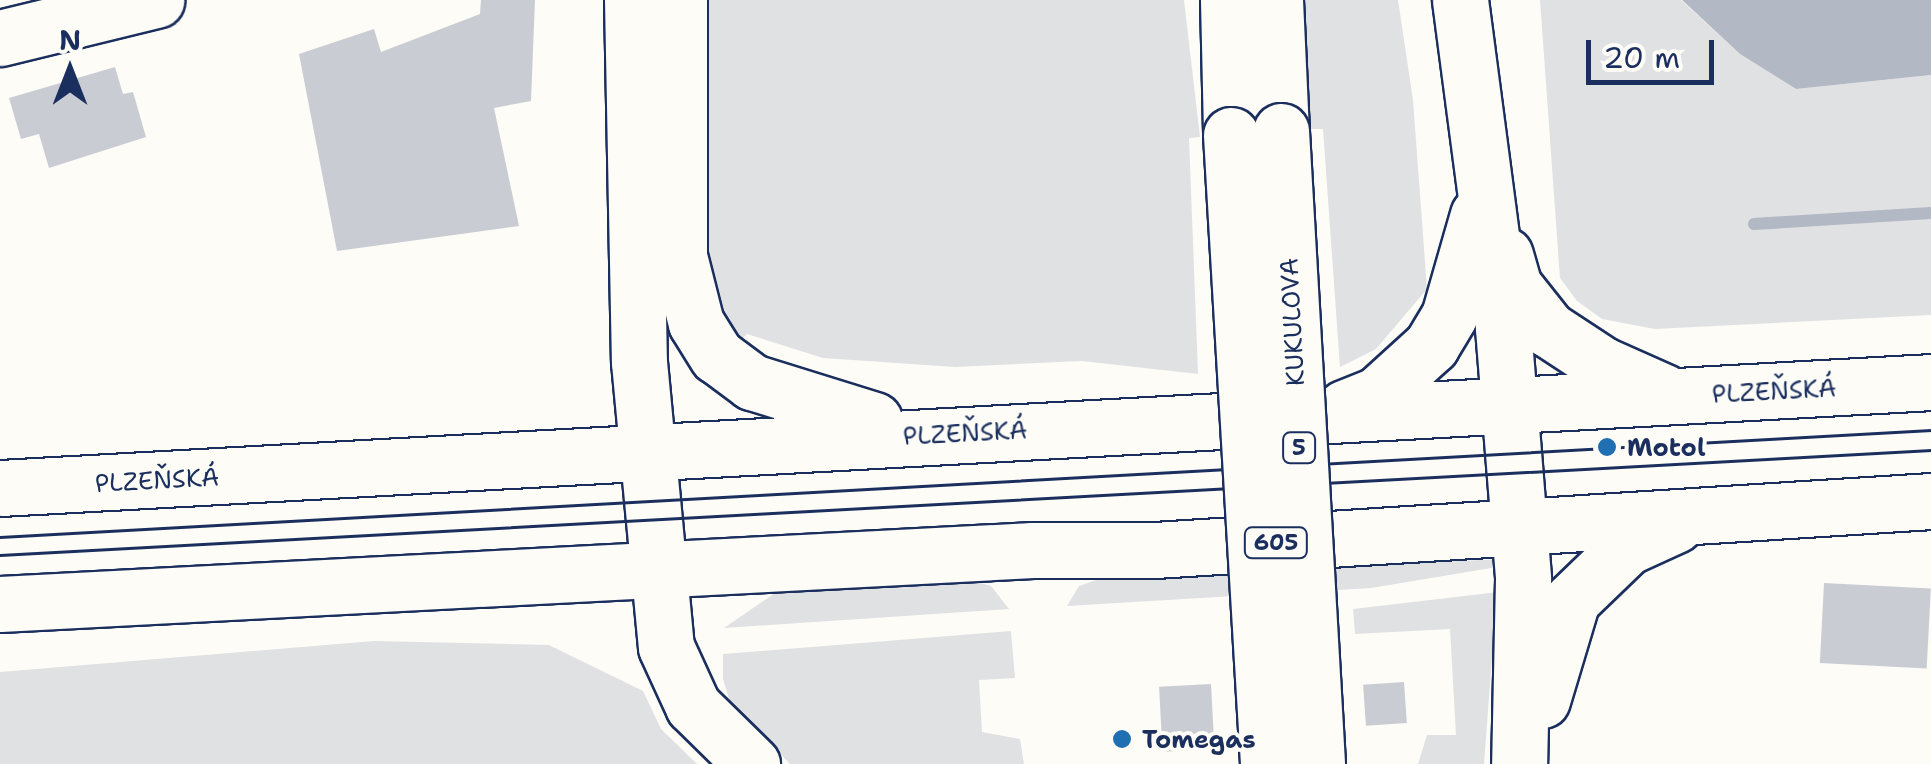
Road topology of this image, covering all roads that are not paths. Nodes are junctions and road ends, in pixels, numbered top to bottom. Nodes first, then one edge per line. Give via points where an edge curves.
1 (156, 0) edge
2 (632, 0) edge
3 (680, 0) edge
4 (1212, 0) edge
5 (1228, 0) edge
6 (1275, 0) edge
7 (1460, 0) edge
8 (0, 38) edge
9 (1228, 57) junction
10 (1256, 133) junction
11 (1485, 190) junction
12 (1931, 382) edge
13 (1675, 396) junction
14 (1508, 404) junction
15 (1312, 416) junction
16 (940, 434) junction
17 (649, 448) junction
18 (0, 488) edge
19 (1931, 501) edge
20 (1700, 515) junction
21 (1518, 527) junction
22 (655, 569) junction
23 (0, 604) edge
24 (752, 764) edge
25 (1268, 764) edge
26 (1317, 764) edge
27 (1519, 764) edge
28 (1530, 764) edge

1 - 8 main road
2 - 17 main road via 640,362
3 - 16 main road via 678,256 705,339 737,372 769,391
4 - 9 main road
5 - 9 main road, KUKULOVA / 5
6 - 10 main road, KUKULOVA / 5
7 - 11 main road
9 - 10 main road, KUKULOVA / 5
10 - 25 main road, KUKULOVA / 5, bridge
10 - 26 main road, KUKULOVA / 5, bridge
11 - 13 main road via 1514,286 1530,311 1566,344
11 - 14 main road
11 - 15 main road via 1450,316 1430,346 1378,394
12 - 13 main road, PLZEŇSKÁ
13 - 14 main road, PLZEŇSKÁ
14 - 15 main road, PLZEŇSKÁ
14 - 21 main road
15 - 16 main road, PLZEŇSKÁ
16 - 17 main road, PLZEŇSKÁ
17 - 18 main road, PLZEŇSKÁ
17 - 22 main road
19 - 20 main road, 605
20 - 21 main road, 605
20 - 28 main road via 1627,547 1572,600 1547,672
21 - 22 main road, 605 via 1154,550
21 - 27 main road
22 - 23 main road, 605
22 - 24 main road via 666,647 693,706

